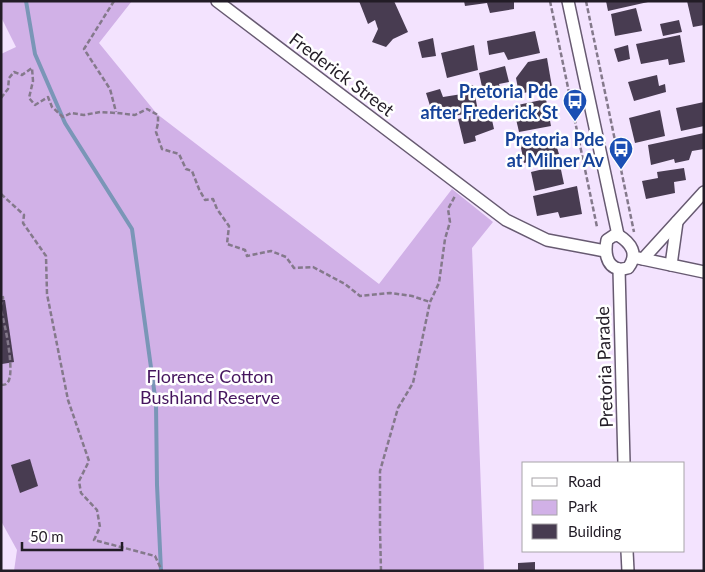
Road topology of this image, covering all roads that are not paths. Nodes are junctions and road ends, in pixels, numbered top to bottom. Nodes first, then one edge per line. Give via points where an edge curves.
1 (217, 1) edge
2 (568, 1) edge
3 (704, 192) edge
4 (677, 222) junction
5 (618, 235) junction
6 (605, 251) junction
7 (638, 258) junction
8 (671, 265) junction
9 (619, 269) junction
10 (704, 272) edge
11 (624, 462) edge
12 (627, 552) edge
13 (628, 571) edge

1 - 6 street, Frederick Street via 506,220 547,240
2 - 5 street
3 - 4 street
4 - 7 street
4 - 8 street
5 - 6 street via 607,240
5 - 7 street via 631,246
6 - 9 street via 612,265
7 - 8 street
7 - 9 street via 628,268
8 - 10 street
9 - 11 street, Pretoria Parade
12 - 13 street

